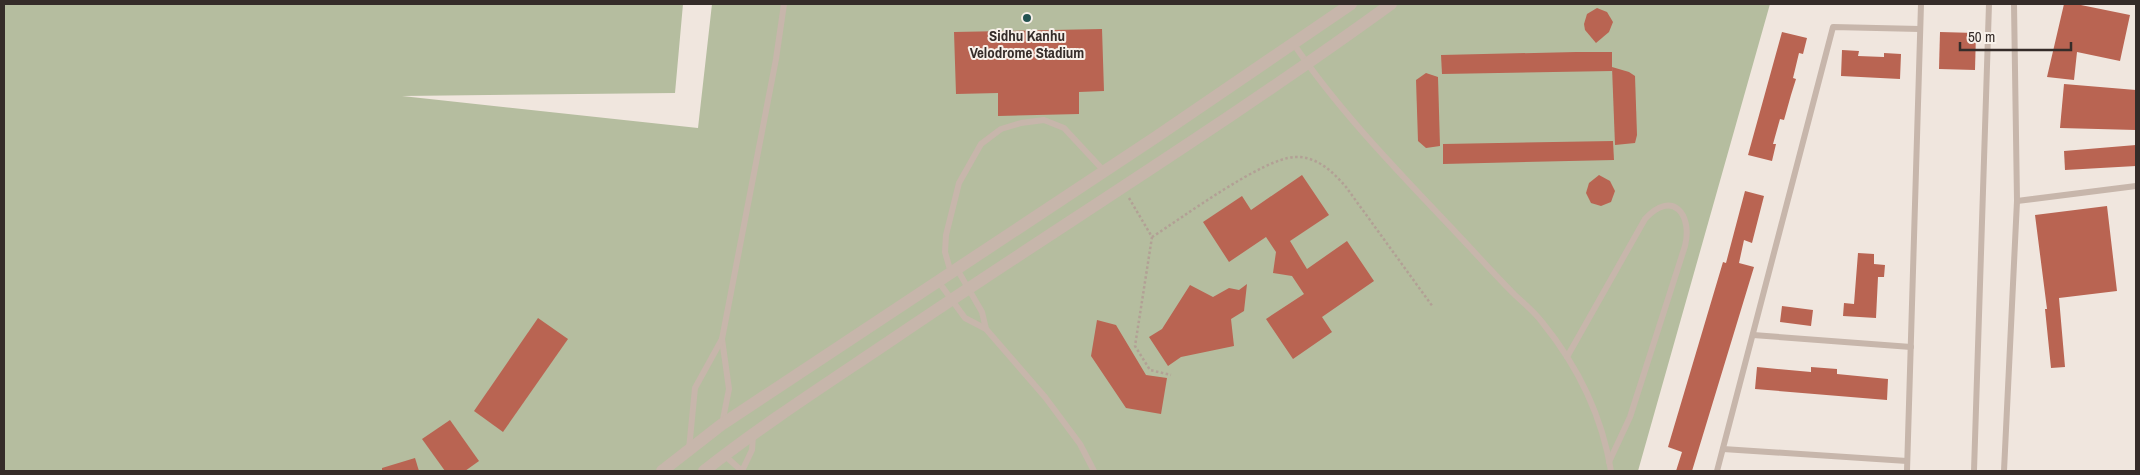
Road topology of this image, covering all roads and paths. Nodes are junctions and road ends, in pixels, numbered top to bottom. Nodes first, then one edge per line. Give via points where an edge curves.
1 (784, 4) edge
2 (1351, 4) edge
3 (1391, 4) edge
4 (1921, 4) edge
5 (1988, 4) edge
6 (2014, 4) edge
7 (1920, 29) junction
8 (1293, 43) junction
9 (1307, 64) junction
10 (1104, 171) junction
11 (1122, 186) junction
12 (2136, 186) edge
13 (2017, 201) junction
14 (1152, 237) junction
15 (954, 271) junction
16 (938, 281) junction
17 (968, 288) junction
18 (951, 300) junction
19 (1433, 307) dead end
20 (986, 329) junction
21 (1753, 335) junction
22 (722, 339) junction
23 (1911, 347) junction
24 (1567, 357) junction
25 (1171, 375) dead end
26 (721, 425) junction
27 (754, 432) junction
28 (1723, 449) junction
29 (689, 450) junction
30 (724, 455) junction
31 (1907, 461) junction
32 (1609, 462) junction
33 (662, 471) edge
34 (704, 471) edge
35 (742, 471) edge
36 (1094, 471) edge
37 (1611, 471) edge
38 (1718, 471) edge
39 (1907, 471) edge
40 (1974, 471) edge
41 (2004, 471) edge

1 - 22 lane
2 - 8 street
3 - 9 street
4 - 7 lane
5 - 40 lane
6 - 13 lane
7 - 21 lane via 1833,27
7 - 23 lane
8 - 9 lane
8 - 10 street
9 - 11 street
9 - 24 lane via 1349,116 1541,320
10 - 15 street
10 - 15 lane via 1064,128 1044,120 1001,129 981,144 959,183 945,252
11 - 14 path
11 - 17 street
12 - 13 lane
13 - 41 lane
14 - 19 path via 1270,163 1305,158 1332,171 1346,187
14 - 25 path via 1135,346 1150,370
15 - 16 street
15 - 17 lane
16 - 18 lane
16 - 26 street
17 - 18 street
17 - 20 lane via 982,312
18 - 20 lane via 965,318
18 - 27 street
20 - 36 lane via 1045,397 1080,444
21 - 23 lane
21 - 28 lane
22 - 26 lane via 729,389
22 - 29 lane via 696,388
23 - 31 lane
24 - 32 lane via 1594,410
24 - 32 lane via 1645,219 1656,207 1674,207 1688,227 1685,246 1630,417
26 - 29 street
27 - 30 street
27 - 35 lane via 752,450
28 - 31 lane
28 - 38 lane
29 - 33 street
30 - 34 street
30 - 35 lane
31 - 39 lane
32 - 37 lane

